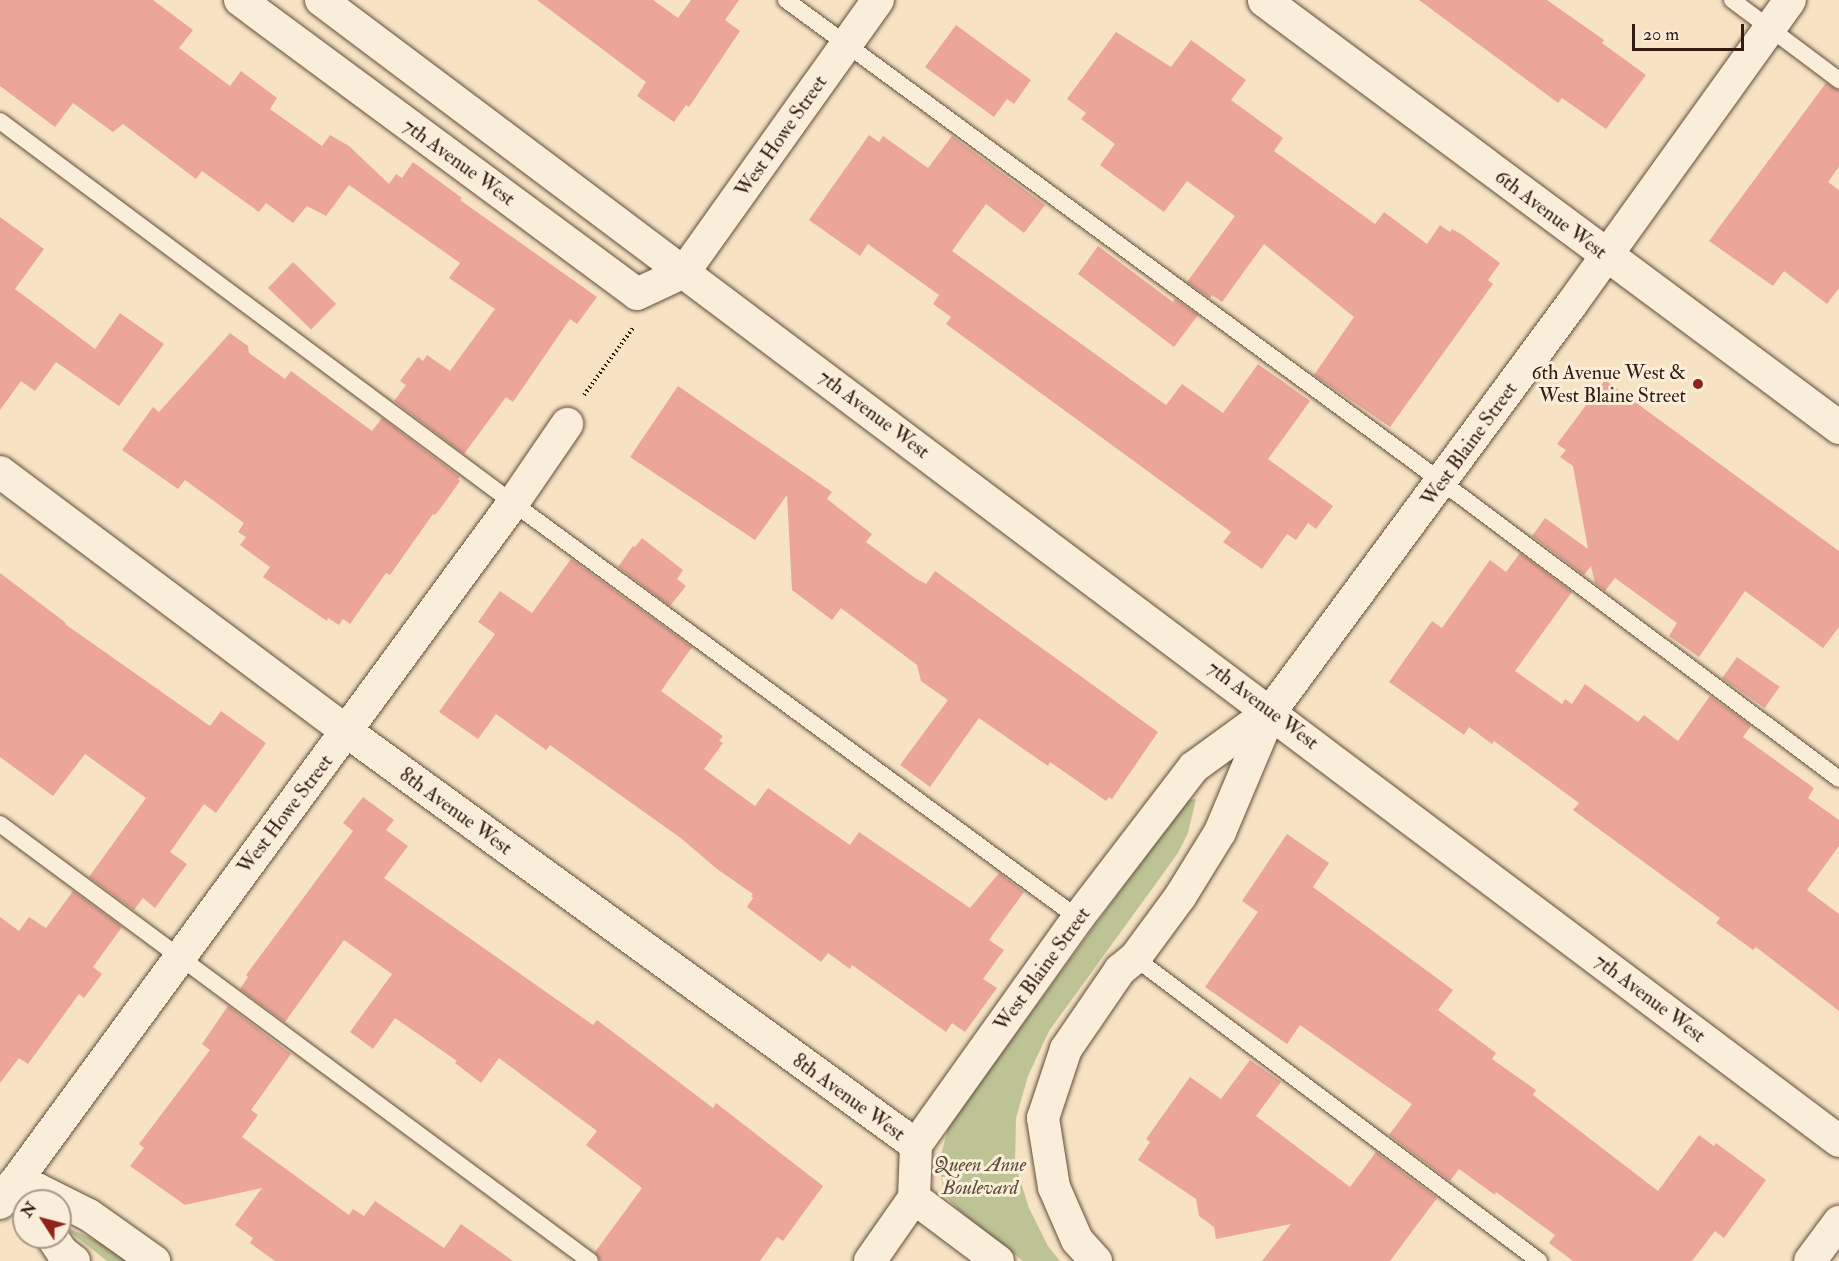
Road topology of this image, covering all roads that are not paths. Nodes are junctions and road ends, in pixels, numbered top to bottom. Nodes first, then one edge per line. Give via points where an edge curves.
1 (240, 0) edge
2 (321, 0) edge
3 (786, 0) edge
4 (878, 0) edge
5 (1264, 0) edge
6 (1732, 0) edge
7 (1790, 0) edge
8 (1769, 29) junction
9 (844, 45) junction
10 (1839, 80) edge
11 (0, 121) edge
12 (1606, 256) junction
13 (684, 272) junction
14 (574, 412) road end
15 (1839, 427) edge
16 (0, 472) edge
17 (1442, 481) junction
18 (513, 503) junction
19 (1271, 711) junction
20 (346, 731) junction
21 (1839, 779) edge
22 (0, 824) edge
23 (1078, 918) junction
24 (179, 958) junction
25 (1135, 958) junction
26 (1839, 1141) edge
27 (916, 1145) junction
28 (10, 1190) edge
29 (914, 1198) junction
30 (1839, 1222) edge
31 (60, 1249) edge
32 (74, 1261) edge
33 (154, 1261) edge
34 (590, 1261) edge
35 (870, 1261) edge
36 (998, 1261) edge
37 (1096, 1261) edge
38 (1539, 1261) edge
39 (1810, 1261) edge

1 - 13 street, 7th Avenue West via 637,294
2 - 13 street, 7th Avenue West
3 - 9 lane
4 - 9 street, West Howe Street
5 - 12 street, 6th Avenue West
6 - 8 lane
7 - 8 street, West Blaine Street
8 - 10 lane
8 - 12 street, West Blaine Street
9 - 13 street, West Howe Street
9 - 17 lane
11 - 18 lane
12 - 15 street, 6th Avenue West
12 - 17 street, West Blaine Street
13 - 19 street, 7th Avenue West
14 - 18 street, West Howe Street
16 - 20 street, 8th Avenue West
17 - 19 street, West Blaine Street
17 - 21 lane
18 - 20 street, West Howe Street
18 - 23 lane
19 - 23 street, West Blaine Street via 1194,767
19 - 25 street, West Blaine Street via 1220,832 1180,897
19 - 26 street, 7th Avenue West
20 - 24 street, West Howe Street
20 - 27 street, 8th Avenue West
22 - 24 lane
23 - 27 street, West Blaine Street
24 - 28 street, West Howe Street
24 - 34 lane
25 - 37 street, West Blaine Street via 1120,970 1066,1049 1043,1118 1054,1187 1077,1240
25 - 38 lane
27 - 29 street
28 - 33 street via 37,1189 89,1215
29 - 35 street
29 - 36 street
30 - 39 street
31 - 32 street

